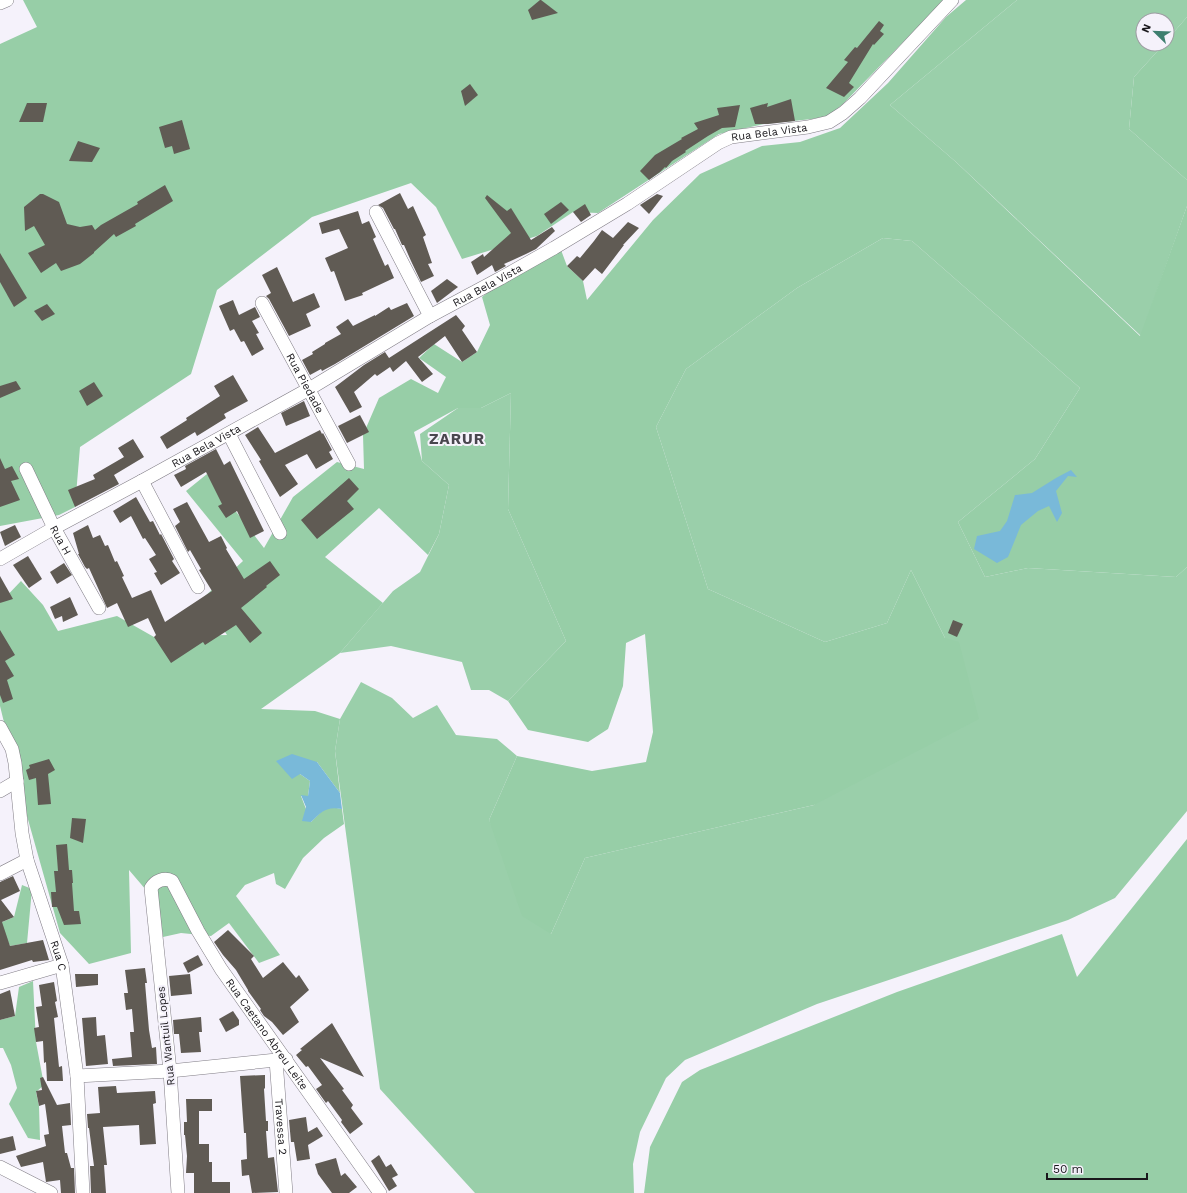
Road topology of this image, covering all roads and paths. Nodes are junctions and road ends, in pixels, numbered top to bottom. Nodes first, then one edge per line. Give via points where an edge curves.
1 (7, 0) edge
2 (952, 0) edge
3 (0, 3) edge
4 (376, 212) dead end
5 (262, 303) dead end
6 (430, 316) junction
7 (309, 389) junction
8 (229, 434) junction
9 (349, 464) dead end
10 (26, 469) dead end
11 (142, 481) junction
12 (54, 528) junction
13 (280, 534) dead end
14 (0, 559) edge
15 (198, 587) dead end
16 (99, 608) dead end
17 (0, 727) edge
18 (17, 781) junction
19 (0, 791) edge
20 (27, 860) junction
21 (0, 874) edge
22 (157, 881) joint
23 (62, 965) junction
24 (0, 983) edge
25 (281, 1060) junction
26 (170, 1071) junction
27 (77, 1076) junction
28 (0, 1167) edge
29 (51, 1193) edge
30 (84, 1193) edge
31 (178, 1193) edge
32 (286, 1193) edge
33 (380, 1193) edge

1 - 3 street
2 - 6 street, Rua Bela Vista via 860,98 829,122 731,137 718,143 554,248
4 - 6 street
5 - 7 street, Rua Piedade
6 - 7 street, Rua Bela Vista
7 - 8 street, Rua Bela Vista
7 - 9 street, Rua Piedade
8 - 11 street, Rua Bela Vista
8 - 13 street
10 - 12 street, Rua H
11 - 12 street, Rua Bela Vista
11 - 15 street
12 - 14 street, Rua Bela Vista
12 - 16 street, Rua H
17 - 18 street, Rua C via 12,750
18 - 19 street
18 - 20 street, Rua C
20 - 21 street
20 - 23 street, Rua C
22 - 25 street, Rua Caetano Abreu Leite via 172,881 221,969
22 - 26 street, Rua Wantuil Lopes via 151,888
23 - 24 street
23 - 27 street, Rua C
25 - 26 street
25 - 32 street, Travessa 2
25 - 33 street, Rua Caetano Abreu Leite
26 - 27 street
26 - 31 street, Rua Wantuil Lopes
27 - 30 street, Rua C
28 - 29 street

